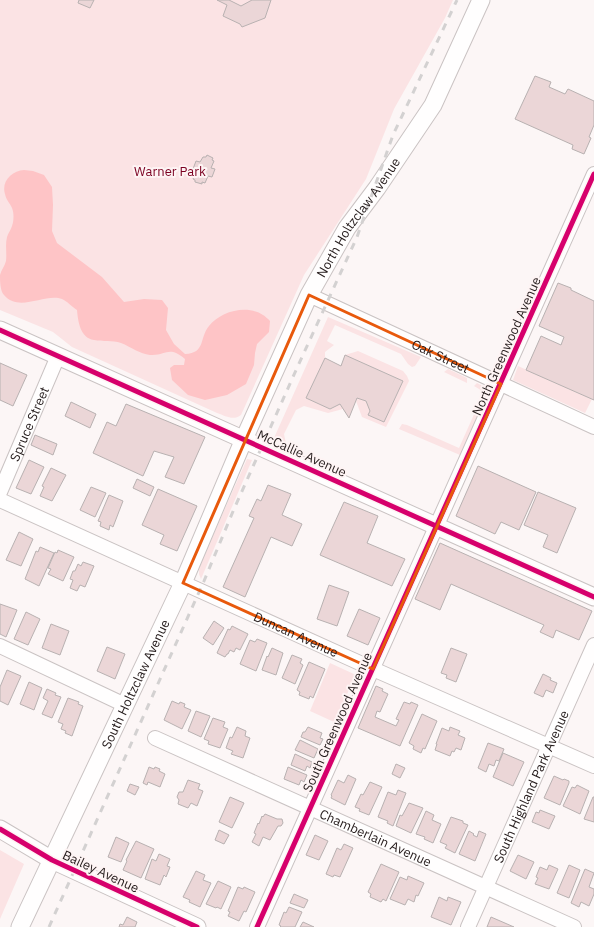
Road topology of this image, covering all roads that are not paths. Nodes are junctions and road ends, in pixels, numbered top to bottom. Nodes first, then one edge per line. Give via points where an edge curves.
1 (481, 0) edge
2 (594, 174) edge
3 (309, 295) junction
4 (0, 330) edge
5 (58, 356) junction
6 (501, 384) junction
7 (594, 427) edge
8 (244, 439) junction
9 (0, 492) edge
10 (0, 500) edge
11 (437, 527) junction
12 (183, 583) junction
13 (594, 598) edge
14 (594, 645) edge
15 (0, 646) edge
16 (373, 669) junction
17 (125, 705) junction
18 (155, 738) dead end
19 (549, 745) junction
20 (594, 766) edge
21 (311, 808) junction
22 (0, 829) edge
23 (52, 860) junction
24 (486, 887) junction
25 (20, 927) edge
26 (197, 927) edge
27 (257, 927) edge
28 (468, 927) edge
29 (574, 927) edge

1 - 3 main road, North Holtzclaw Avenue via 433,105 347,228
2 - 6 street, North Greenwood Avenue
3 - 6 street, Oak Street
3 - 8 main road, North Holtzclaw Avenue
4 - 5 main road, McCallie Avenue
5 - 8 main road, McCallie Avenue
5 - 9 street, Spruce Street
6 - 7 street, Oak Street
6 - 11 street, North Greenwood Avenue
8 - 11 main road, McCallie Avenue
8 - 12 main road, South Holtzclaw Avenue
10 - 12 street, Duncan Avenue
11 - 13 main road, McCallie Avenue
11 - 16 street, South Greenwood Avenue
12 - 16 street, Duncan Avenue
12 - 17 main road, South Holtzclaw Avenue
14 - 19 street, South Highland Park Avenue
15 - 17 street
16 - 19 street, Duncan Avenue
16 - 21 street, South Greenwood Avenue
17 - 23 main road, South Holtzclaw Avenue
18 - 21 street, Chamberlain Avenue
19 - 20 street, Duncan Avenue
19 - 24 street, South Highland Park Avenue
21 - 24 street, Chamberlain Avenue
21 - 27 street, South Greenwood Avenue
22 - 23 main road, Bailey Avenue
23 - 25 main road, South Holtzclaw Avenue
23 - 26 main road, Bailey Avenue
24 - 28 street, South Highland Park Avenue
24 - 29 street, Chamberlain Avenue

